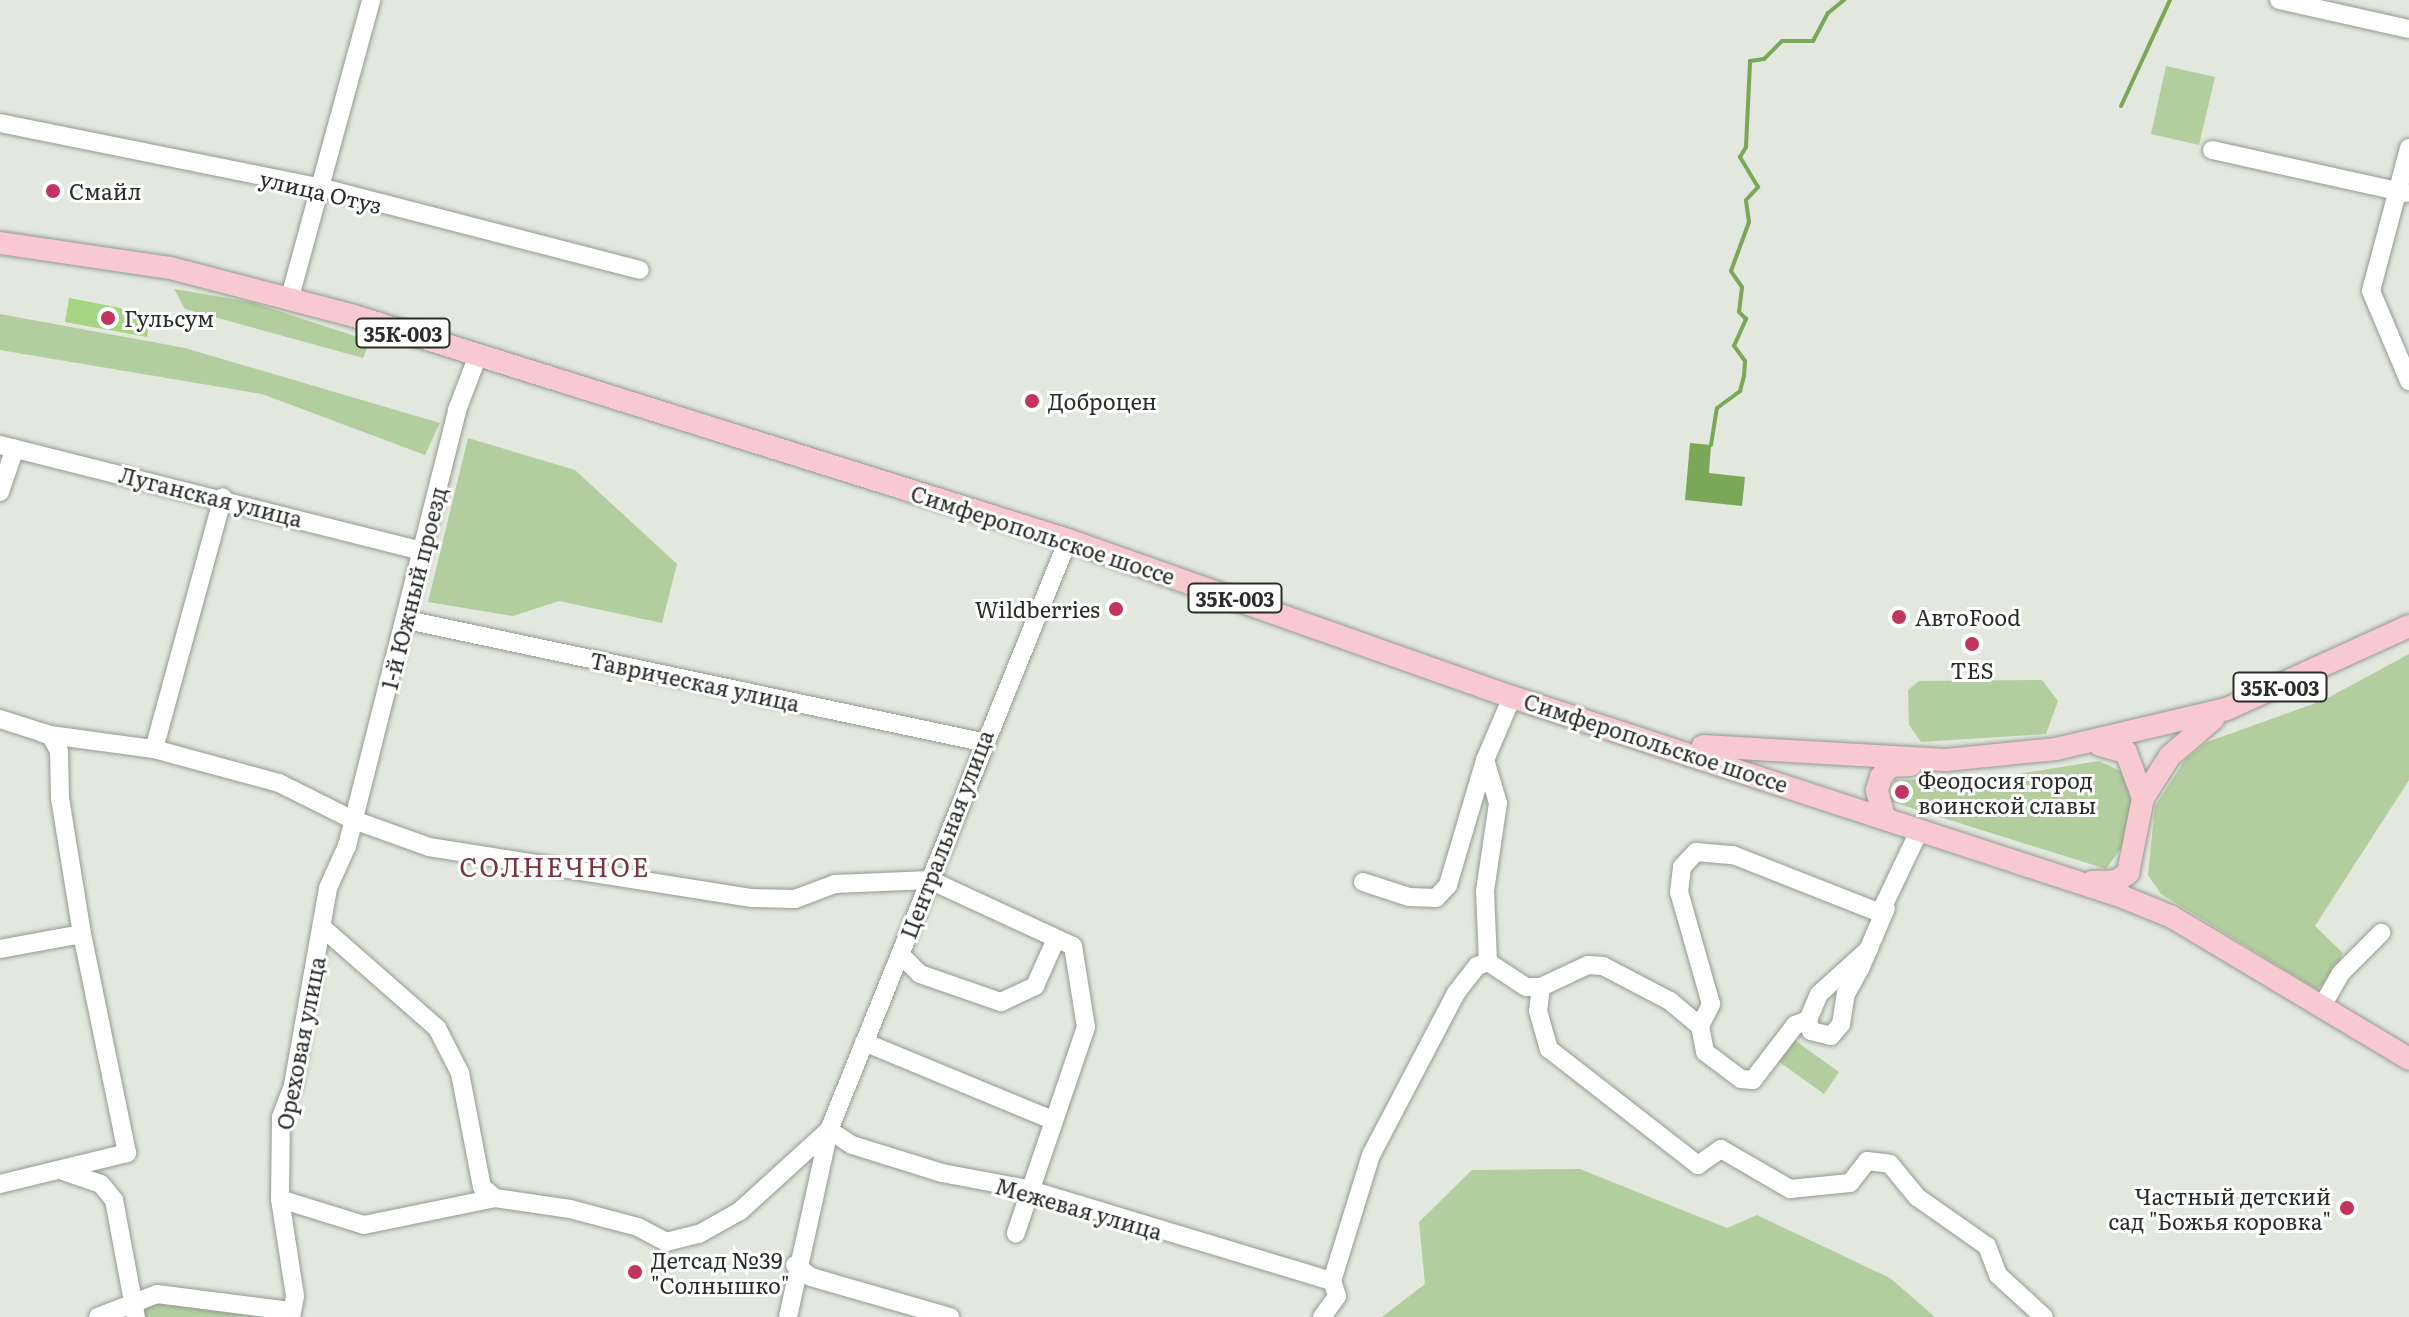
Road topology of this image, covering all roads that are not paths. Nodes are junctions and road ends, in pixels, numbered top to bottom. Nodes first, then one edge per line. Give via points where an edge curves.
1 (371, 0) edge
2 (2279, 0) edge
3 (2409, 29) edge
4 (0, 123) edge
5 (2409, 148) edge
6 (2212, 150) dead end
7 (323, 188) junction
8 (2403, 192) edge
9 (0, 243) edge
10 (640, 270) dead end
11 (290, 297) junction
12 (477, 358) junction
13 (2409, 381) edge
14 (8, 447) edge
15 (0, 492) edge
16 (223, 497) junction
17 (1068, 540) junction
18 (422, 551) junction
19 (407, 620) junction
20 (2409, 626) edge
21 (1512, 697) junction
22 (2227, 709) junction
23 (0, 719) edge
24 (0, 731) edge
25 (50, 735) junction
26 (982, 742) junction
27 (1670, 744) junction
28 (154, 749) junction
29 (2056, 749) junction
30 (1917, 759) junction
31 (1485, 760) junction
32 (2143, 798) junction
33 (1884, 817) junction
34 (351, 819) junction
35 (1920, 829) junction
36 (2132, 863) junction
37 (930, 880) junction
38 (2071, 880) junction
39 (1363, 882) dead end
40 (1886, 908) junction
41 (2172, 917) junction
42 (323, 928) junction
43 (2381, 933) dead end
44 (82, 934) junction
45 (1056, 939) junction
46 (0, 949) edge
47 (1869, 949) junction
48 (900, 954) junction
49 (1488, 962) junction
50 (1541, 987) junction
51 (2322, 1006) junction
52 (1808, 1020) junction
53 (1700, 1026) junction
54 (864, 1042) junction
55 (2409, 1059) edge
56 (1052, 1120) junction
57 (829, 1130) junction
58 (60, 1170) junction
59 (0, 1184) edge
60 (1027, 1189) junction
61 (495, 1198) junction
62 (280, 1199) junction
63 (1016, 1233) dead end
64 (795, 1265) junction
65 (1332, 1281) junction
66 (135, 1310) edge
67 (290, 1314) edge
68 (98, 1317) edge
69 (788, 1317) edge
70 (950, 1317) edge
71 (1322, 1317) edge
72 (2044, 1317) edge

1 - 7 street
2 - 3 street
4 - 7 street, улица Отуз
5 - 8 street
6 - 8 street
7 - 10 street, улица Отуз
7 - 11 street
8 - 13 street via 2371,291
9 - 11 main road, Симферопольское шоссе / 35К-003 via 170,268
11 - 12 main road, Симферопольское шоссе / 35К-003
12 - 17 main road, Симферопольское шоссе / 35К-003
12 - 18 street, 1-й Южный проезд via 457,410
14 - 15 street
14 - 16 street, Луганская улица
16 - 18 street, Луганская улица
16 - 28 street
17 - 21 main road, Симферопольское шоссе / 35К-003
17 - 26 street, Центральная улица
18 - 19 street, 1-й Южный проезд
19 - 26 street, Таврическая улица
19 - 34 street, 1-й Южный проезд
20 - 22 main road, 35К-003
21 - 27 main road, Симферопольское шоссе / 35К-003
21 - 31 street
22 - 29 main road, 35К-003
22 - 32 main road via 2180,745
23 - 25 street
24 - 25 street
25 - 28 street
25 - 44 street via 59,751 60,798
26 - 37 street, Центральная улица
27 - 30 main road, 35К-003
27 - 33 main road, Симферопольское шоссе
28 - 34 street via 279,783
29 - 30 main road, 35К-003 via 1976,760
29 - 32 main road via 2110,744 2126,752
30 - 33 main road via 1890,766 1881,777 1877,790
31 - 39 street via 1448,885 1436,898 1409,897
31 - 49 street via 1498,803 1485,891
32 - 36 main road
33 - 35 main road, Симферопольское шоссе
34 - 37 street via 429,847 752,898 795,899 835,884
34 - 42 street, Ореховая улица via 347,846 328,888
35 - 38 main road, Симферопольское шоссе
35 - 40 street
36 - 38 main road via 2117,881
36 - 41 main road via 2147,899
37 - 45 street
37 - 48 street, Центральная улица
38 - 41 main road, Симферопольское шоссе
40 - 47 street
40 - 53 street via 1880,913 1733,855 1696,852 1682,867 1679,892 1711,1004
41 - 51 main road, Симферопольское шоссе
42 - 61 street via 437,1028 460,1073 482,1187
42 - 62 street, Ореховая улица via 281,1117
43 - 51 street via 2341,973
44 - 46 street
44 - 58 street via 127,1153
45 - 48 street via 1035,986 1001,1002 920,974
45 - 56 street via 1073,946 1086,1027
47 - 52 street via 1819,994
47 - 52 street via 1846,994 1841,1024 1823,1035 1811,1031
48 - 54 street, Центральная улица
49 - 50 street via 1526,987
49 - 65 street via 1477,966 1456,993 1371,1155
50 - 53 street via 1588,965 1603,966 1670,1001
50 - 72 street via 1538,1011 1549,1049 1698,1165 1721,1149 1790,1189 1850,1183 1867,1161 1890,1164 1917,1197 1987,1246 1998,1275
51 - 55 main road, Симферопольское шоссе
52 - 53 street via 1795,1025 1753,1080 1741,1079 1705,1052
54 - 56 street
54 - 57 street, Центральная улица
56 - 60 street
57 - 60 street, Межевая улица via 852,1145 942,1173
57 - 61 street, Центральная улица via 740,1211 699,1234 666,1242 638,1227 570,1209
57 - 64 street, Центральная улица
58 - 59 street
58 - 66 street via 85,1175 114,1200
60 - 63 street
60 - 65 street, Межевая улица
61 - 62 street, Центральная улица via 364,1225
62 - 67 street, Ореховая улица via 295,1296
64 - 69 street, Центральная улица
64 - 70 street via 811,1277
65 - 71 street via 1337,1296
66 - 67 street via 157,1294 194,1294
66 - 68 street

